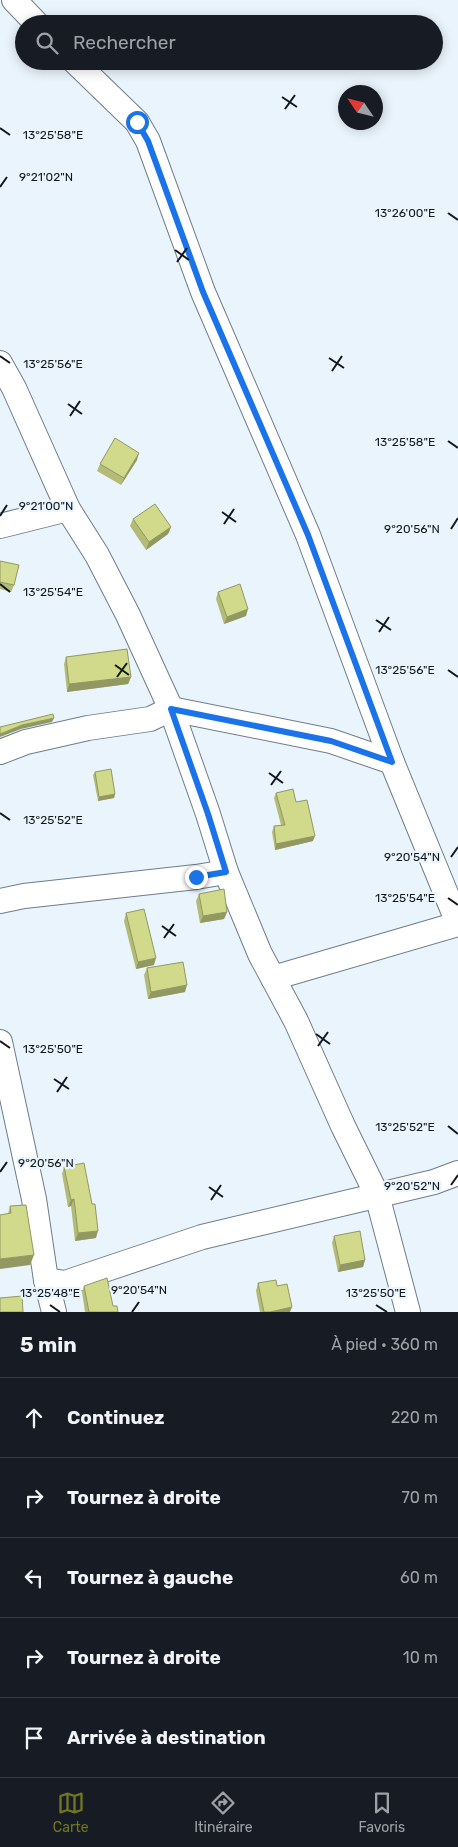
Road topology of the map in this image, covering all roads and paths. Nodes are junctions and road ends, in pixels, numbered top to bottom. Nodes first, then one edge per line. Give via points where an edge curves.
1 (14, 0) edge
2 (28, 15) edge
3 (83, 70) edge
4 (0, 363) edge
5 (68, 509) junction
6 (0, 526) edge
7 (171, 709) junction
8 (0, 752) edge
9 (392, 762) junction
10 (226, 872) junction
11 (0, 901) edge
12 (458, 924) edge
13 (273, 978) junction
14 (0, 1042) edge
15 (458, 1173) edge
16 (377, 1195) junction
17 (46, 1280) junction
18 (54, 1312) edge
19 (408, 1312) edge

1 - 2 street
3 - 9 street via 137,122 148,141 203,292 308,535
4 - 5 street
5 - 6 street
5 - 7 street via 124,607
7 - 8 street via 150,719 88,728 26,742
7 - 9 street via 331,741
7 - 10 street
9 - 12 street
10 - 11 street
10 - 13 street
12 - 13 street
13 - 16 street
14 - 17 street via 34,1200
15 - 16 street
16 - 17 street via 202,1237 65,1283
16 - 19 street
17 - 18 street

